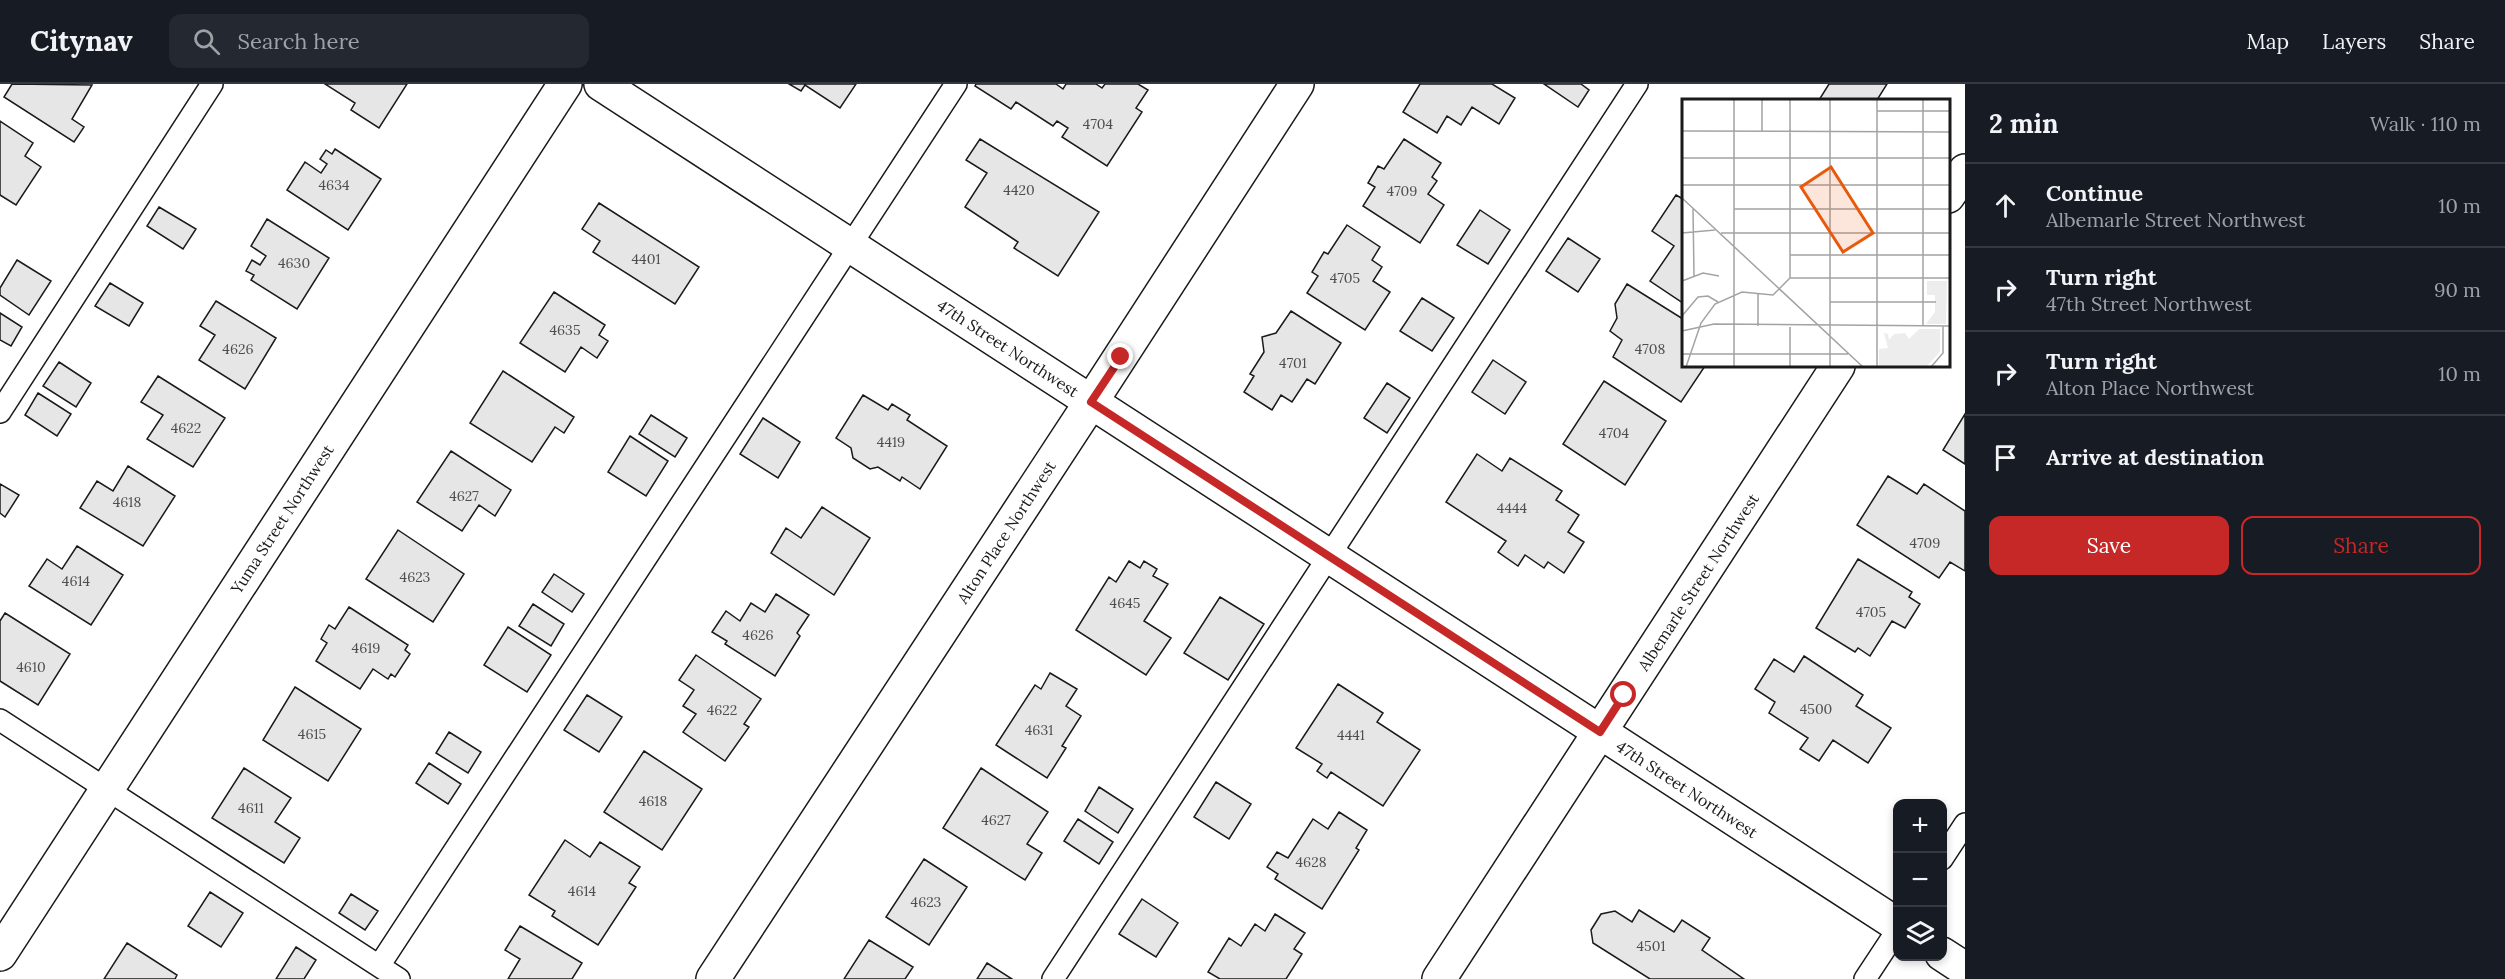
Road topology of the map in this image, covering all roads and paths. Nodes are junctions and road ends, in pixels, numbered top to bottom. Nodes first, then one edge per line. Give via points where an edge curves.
1 (212, 84) edge
2 (565, 84) edge
3 (601, 84) edge
4 (956, 84) edge
5 (1297, 84) edge
6 (1637, 84) edge
7 (1965, 171) edge
8 (1950, 193) edge
9 (851, 246) junction
10 (1837, 368) edge
11 (1091, 402) junction
12 (0, 412) edge
13 (1329, 556) junction
14 (0, 720) edge
15 (1600, 732) junction
16 (107, 789) junction
17 (1965, 824) edge
18 (1946, 853) edge
19 (1893, 924) edge
20 (1893, 935) edge
21 (0, 954) edge
22 (1947, 957) edge
23 (379, 966) junction
24 (1965, 969) edge
25 (399, 979) edge
26 (713, 979) edge
27 (1053, 979) edge
28 (1439, 979) edge
29 (1865, 979) edge

1 - 12 lane
2 - 16 street, Yuma Street Northwest
3 - 9 street, 47th Street Northwest
4 - 9 lane
5 - 11 street, Alton Place Northwest
6 - 13 lane
7 - 8 street
9 - 11 street, 47th Street Northwest
9 - 23 lane
10 - 15 street, Albemarle Street Northwest
11 - 13 street, 47th Street Northwest
11 - 26 street, Alton Place Northwest
13 - 15 street, 47th Street Northwest
13 - 27 lane
14 - 16 lane
15 - 19 street, 47th Street Northwest
15 - 28 street, Albemarle Street Northwest
16 - 21 street, Yuma Street Northwest
16 - 23 lane
17 - 18 lane
20 - 29 lane
22 - 24 street
23 - 25 lane

